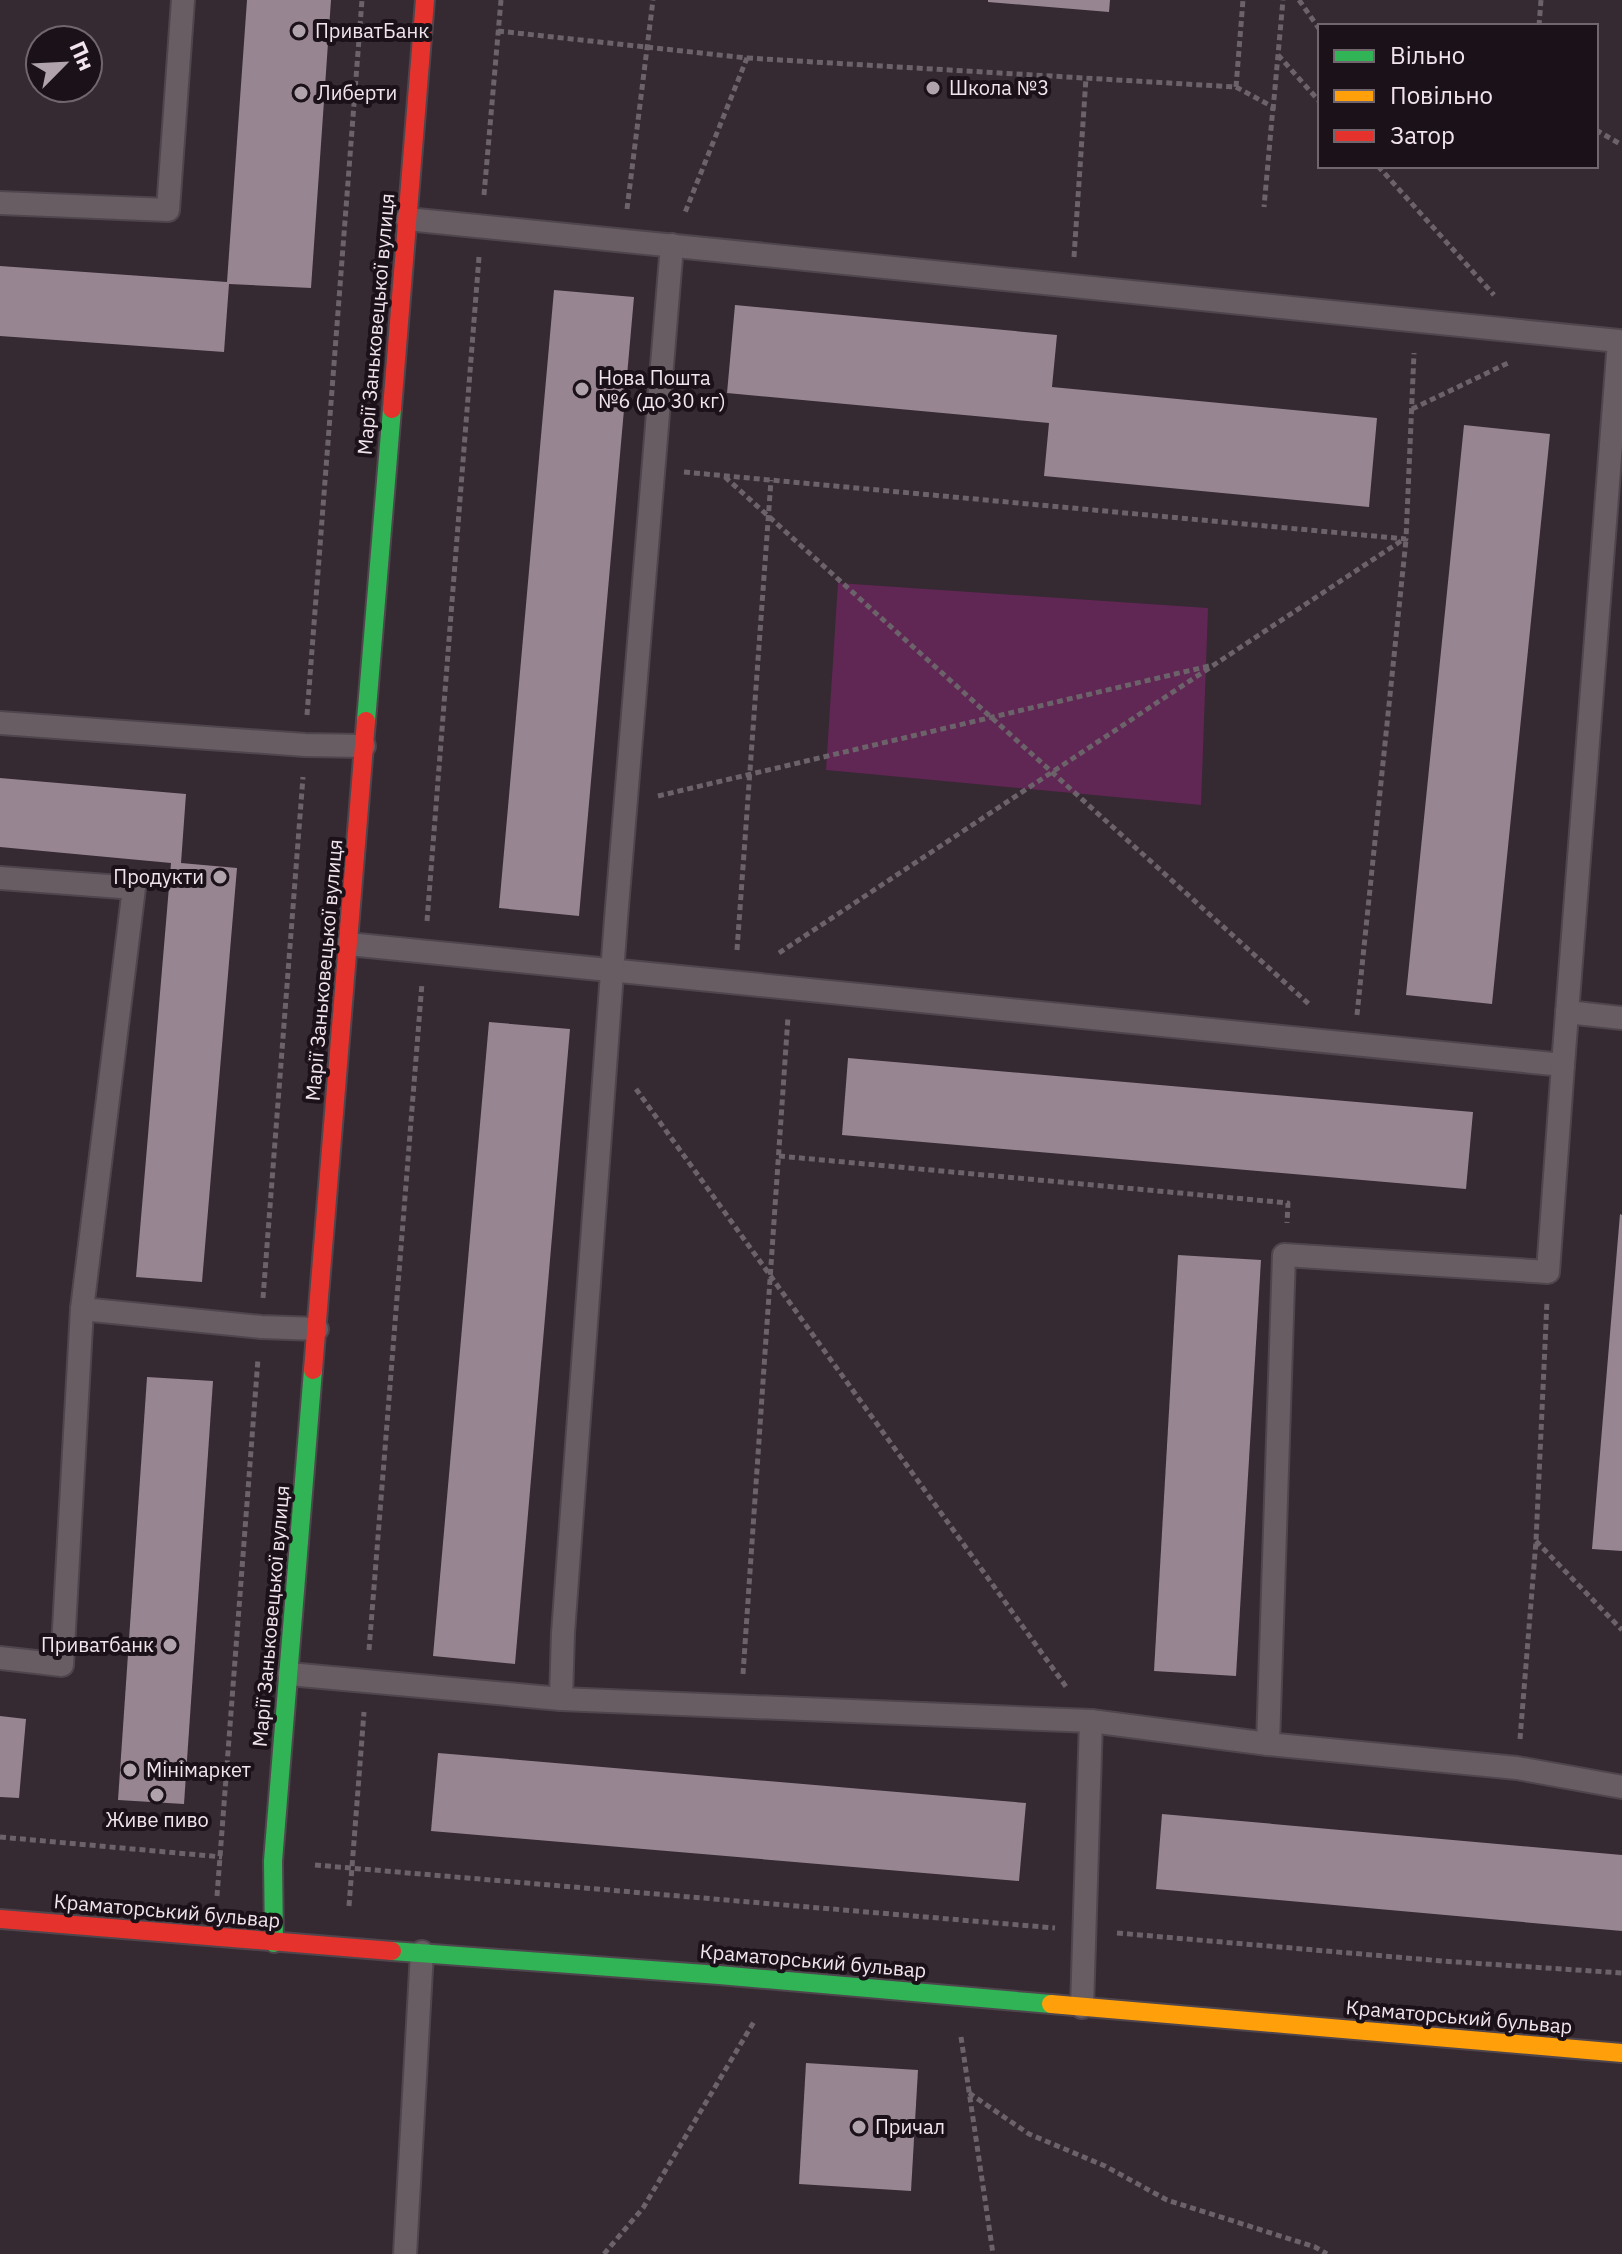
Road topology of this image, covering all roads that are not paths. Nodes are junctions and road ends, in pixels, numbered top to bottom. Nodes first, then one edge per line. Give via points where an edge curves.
1 (183, 0) edge
2 (425, 0) edge
3 (0, 203) edge
4 (407, 219) junction
5 (672, 245) junction
6 (1620, 337) edge
7 (0, 723) edge
8 (364, 746) junction
9 (0, 878) edge
10 (348, 944) junction
11 (612, 970) junction
12 (1567, 1012) junction
13 (1622, 1018) edge
14 (1563, 1065) junction
15 (82, 1309) junction
16 (317, 1329) junction
17 (0, 1658) edge
18 (289, 1674) junction
19 (561, 1699) junction
20 (1091, 1721) junction
21 (1268, 1744) junction
22 (1622, 1787) edge
23 (0, 1919) edge
24 (274, 1943) junction
25 (422, 1952) junction
26 (1082, 2007) junction
27 (1622, 2053) edge
28 (405, 2254) edge

1 - 3 lane via 168,210
2 - 4 street, Марії Заньковецької вулиця
4 - 5 lane
4 - 8 street, Марії Заньковецької вулиця
5 - 6 lane
5 - 11 lane
6 - 12 lane
7 - 8 lane
8 - 10 street, Марії Заньковецької вулиця
9 - 15 lane via 134,888
10 - 11 lane
10 - 16 street, Марії Заньковецької вулиця
11 - 14 lane
11 - 19 lane
12 - 13 lane
12 - 14 lane
14 - 21 lane via 1548,1272 1284,1255
15 - 16 lane
15 - 17 lane via 62,1665
16 - 18 street, Марії Заньковецької вулиця
18 - 19 lane
18 - 24 street, Марії Заньковецької вулиця via 273,1861
19 - 20 lane
20 - 21 lane
20 - 26 lane
21 - 22 lane via 1517,1768
23 - 24 street, Краматорський бульвар
24 - 25 street, Краматорський бульвар
25 - 26 street, Краматорський бульвар
25 - 28 lane
26 - 27 street, Краматорський бульвар

